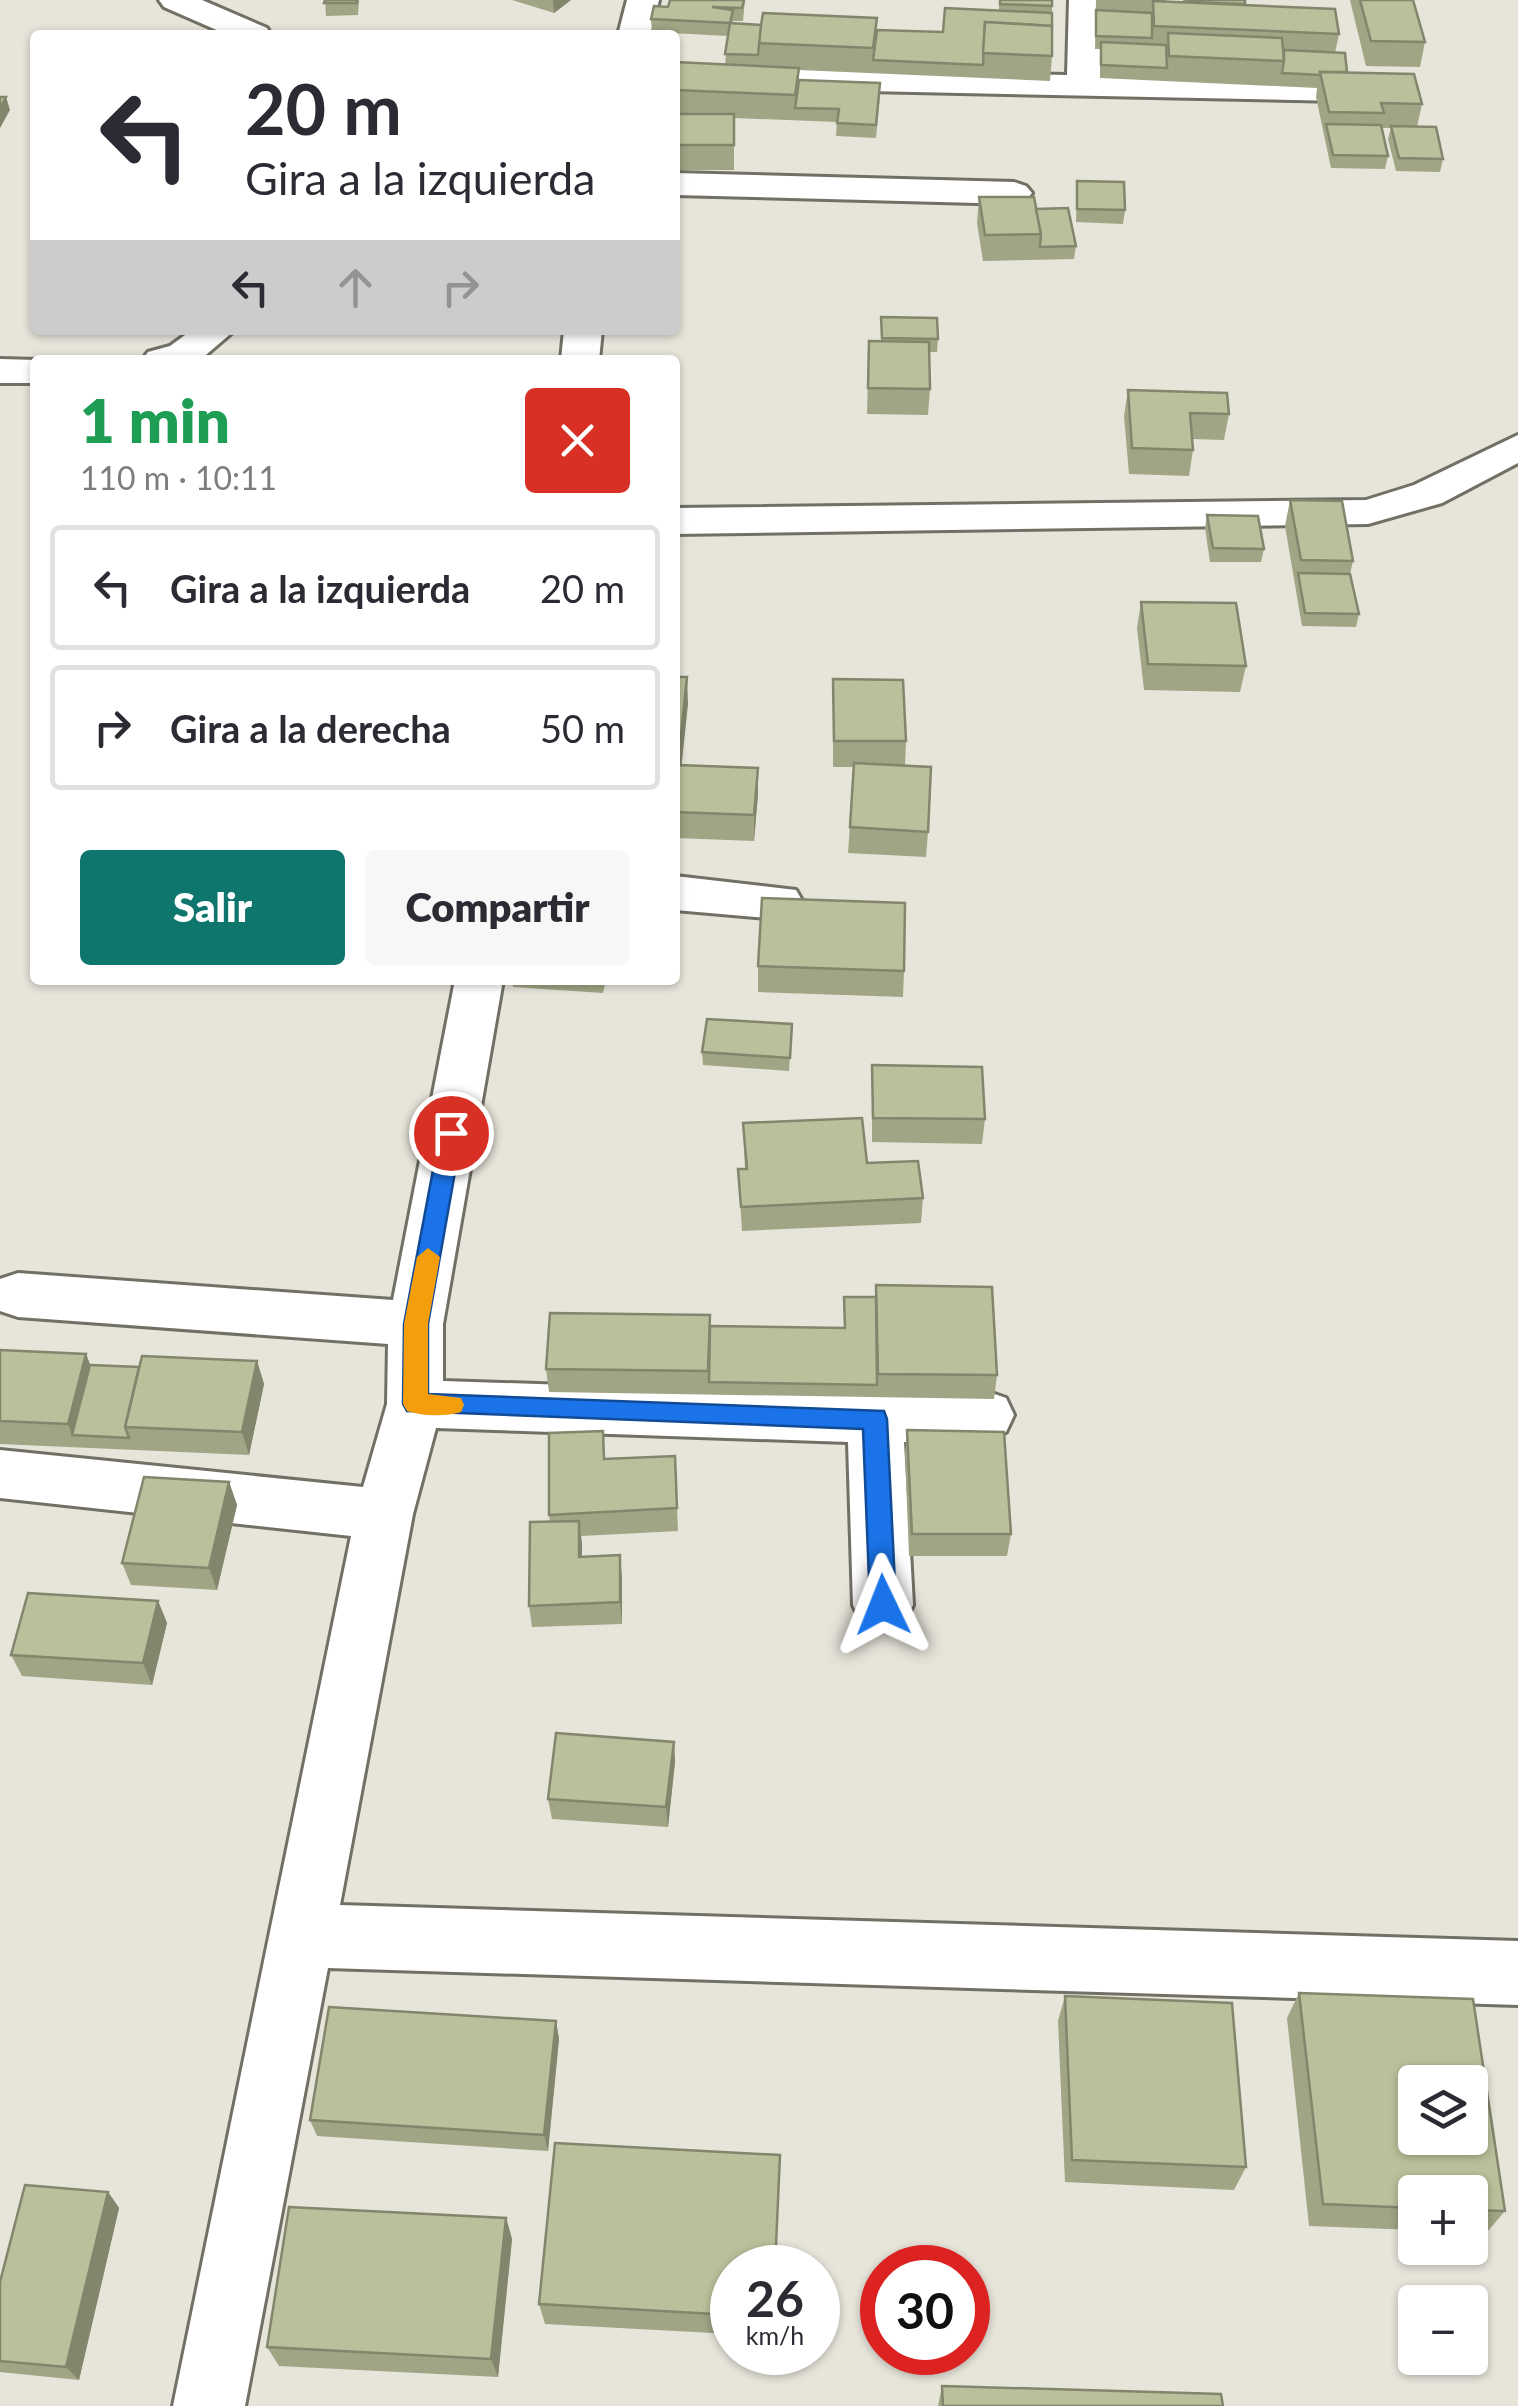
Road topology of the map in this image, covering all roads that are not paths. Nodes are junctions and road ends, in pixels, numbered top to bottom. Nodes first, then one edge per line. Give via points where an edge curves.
1 (175, 0) edge
2 (643, 0) edge
3 (1085, 0) edge
4 (244, 30) edge
5 (635, 30) edge
6 (680, 77) edge
7 (1083, 84) junction
8 (1405, 93) edge
9 (680, 184) edge
10 (1014, 193) edge
11 (209, 335) edge
12 (182, 355) edge
13 (0, 371) edge
14 (30, 371) edge
15 (1518, 447) edge
16 (680, 520) edge
17 (680, 893) edge
18 (780, 902) edge
19 (478, 985) edge
20 (18, 1295) dead end
21 (416, 1324) junction
22 (416, 1404) junction
23 (986, 1415) dead end
24 (875, 1419) junction
25 (0, 1474) edge
26 (384, 1514) junction
27 (883, 1605) dead end
28 (299, 1935) junction
29 (1518, 1973) edge
30 (209, 2406) edge

1 - 4 street
2 - 5 street
3 - 7 street
6 - 7 street
7 - 8 street
9 - 10 street
11 - 12 street
13 - 14 street
15 - 16 street via 1428,494 1368,512
17 - 18 street
19 - 21 street
20 - 21 street
21 - 22 street
22 - 24 street
22 - 26 street
23 - 24 street
24 - 27 street
25 - 26 street
26 - 28 street
28 - 29 street
28 - 30 street

